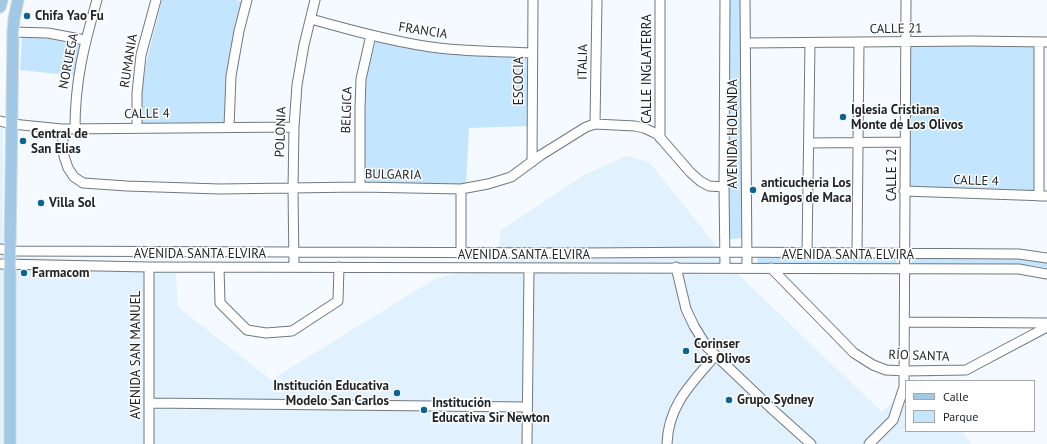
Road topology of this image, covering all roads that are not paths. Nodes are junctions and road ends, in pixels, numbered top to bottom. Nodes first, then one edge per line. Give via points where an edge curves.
1 (2, 0) edge
2 (18, 0) edge
3 (97, 0) edge
4 (156, 0) edge
5 (247, 0) edge
6 (316, 0) edge
7 (533, 0) edge
8 (596, 0) edge
9 (660, 0) edge
10 (725, 0) edge
11 (745, 0) edge
12 (906, 0) edge
13 (0, 8) edge
14 (311, 19) junction
15 (13, 32) junction
16 (371, 35) junction
17 (85, 40) junction
18 (906, 42) junction
19 (1043, 42) edge
20 (746, 43) junction
21 (810, 43) junction
22 (859, 43) junction
23 (532, 53) junction
24 (0, 121) edge
25 (12, 124) junction
26 (595, 124) junction
27 (137, 127) junction
28 (230, 127) junction
29 (294, 127) junction
30 (75, 128) junction
31 (62, 129) junction
32 (660, 138) junction
33 (905, 142) junction
34 (809, 143) junction
35 (858, 143) junction
36 (532, 162) junction
37 (360, 187) junction
38 (724, 187) junction
39 (293, 189) junction
40 (461, 189) junction
41 (904, 191) junction
42 (1043, 196) edge
43 (5, 250) edge
44 (293, 252) junction
45 (461, 252) junction
46 (503, 252) junction
47 (725, 252) junction
48 (747, 252) junction
49 (807, 253) junction
50 (857, 253) junction
51 (904, 253) junction
52 (1047, 258) edge
53 (5, 264) edge
54 (149, 267) junction
55 (219, 267) junction
56 (294, 267) junction
57 (339, 267) junction
58 (676, 267) junction
59 (725, 267) junction
60 (502, 268) junction
61 (529, 268) junction
62 (747, 268) junction
63 (771, 268) junction
64 (904, 269) junction
65 (1047, 274) edge
66 (905, 322) junction
67 (1047, 323) edge
68 (1047, 327) edge
69 (715, 356) junction
70 (905, 372) junction
71 (149, 403) junction
72 (527, 407) junction
73 (10, 444) edge
74 (149, 444) edge
75 (527, 444) edge
76 (668, 444) edge
77 (811, 444) edge
78 (869, 444) edge

1 - 13 main road
2 - 15 main road
3 - 17 street, NORUEGA
4 - 27 street, RUMANIA via 141,55
5 - 28 street via 231,76
6 - 14 street, POLONIA
7 - 23 street, ESCOCIA
8 - 26 street, ITALIA
9 - 32 street, CALLE INGLATERRA
10 - 38 street, AVENIDA HOLANDA
11 - 20 street, AVENIDA HOLANDA
12 - 18 street, CALLE 12
14 - 16 street, FRANCIA
14 - 29 street, POLONIA via 297,84
15 - 17 street via 48,33
15 - 25 main road
16 - 23 street, FRANCIA via 432,47
16 - 37 street, BELGICA via 362,79
17 - 30 street, NORUEGA via 76,90
18 - 19 street, CALLE 21
18 - 22 street, CALLE 21
18 - 33 street, CALLE 12
19 - 42 street
20 - 21 street, CALLE 21
20 - 48 street, AVENIDA HOLANDA
21 - 22 street, CALLE 21
21 - 34 street
22 - 35 street
23 - 36 street, ESCOCIA
24 - 25 street, CALLE 4
25 - 31 street, CALLE 4
25 - 43 main road
26 - 32 street via 644,128
26 - 36 street, BULGARIA via 586,127
27 - 28 street, CALLE 4
27 - 30 street, CALLE 4
28 - 29 street, CALLE 4
29 - 39 street, POLONIA
30 - 31 street, CALLE 4
31 - 39 street, BULGARIA via 64,156 68,168 74,177 83,183 220,189
32 - 38 street via 700,181 709,186
33 - 35 street
33 - 41 street, CALLE 12
34 - 35 street
34 - 49 street
35 - 50 street
36 - 40 street, BULGARIA via 511,177
37 - 39 street, BULGARIA
37 - 40 street, BULGARIA
38 - 47 street, AVENIDA HOLANDA
39 - 44 street, POLONIA
40 - 45 street
41 - 42 street, CALLE 4
41 - 51 street, CALLE 12
43 - 44 street, AVENIDA SANTA ELVIRA
43 - 53 main road
44 - 45 street, AVENIDA SANTA ELVIRA
44 - 56 street, POLONIA
45 - 46 street, AVENIDA SANTA ELVIRA
46 - 47 street, AVENIDA SANTA ELVIRA
46 - 60 street
47 - 48 street, AVENIDA SANTA ELVIRA
47 - 59 street, AVENIDA HOLANDA
48 - 49 street, AVENIDA SANTA ELVIRA
48 - 62 street, AVENIDA HOLANDA
49 - 50 street, AVENIDA SANTA ELVIRA
50 - 51 street, AVENIDA SANTA ELVIRA
51 - 52 street, AVENIDA SANTA ELVIRA via 1018,254
51 - 64 street, CALLE 12
53 - 54 street, AVENIDA SANTA ELVIRA
53 - 73 main road
54 - 55 street, AVENIDA SANTA ELVIRA
54 - 71 street, AVENIDA SAN MANUEL
55 - 56 street, AVENIDA SANTA ELVIRA
55 - 57 street via 220,303 247,330 266,333 292,331 338,301
56 - 57 street, AVENIDA SANTA ELVIRA
57 - 60 street, AVENIDA SANTA ELVIRA
58 - 59 street, AVENIDA SANTA ELVIRA
58 - 61 street, AVENIDA SANTA ELVIRA
58 - 69 street via 686,309 706,347
59 - 62 street, AVENIDA SANTA ELVIRA
60 - 61 street, AVENIDA SANTA ELVIRA
61 - 72 street
62 - 63 street, AVENIDA SANTA ELVIRA
63 - 64 street, AVENIDA SANTA ELVIRA
63 - 70 street, RÍO SANTA via 854,353 886,370
64 - 65 street, AVENIDA SANTA ELVIRA via 1019,269
64 - 66 street, CALLE 12
66 - 67 street
66 - 70 street, CALLE 12
68 - 70 street, RÍO SANTA via 966,370
69 - 76 street via 682,395 676,406 670,422
69 - 77 street
70 - 78 street, CALLE 12 via 904,387 892,420
71 - 72 street
71 - 74 street, AVENIDA SAN MANUEL
72 - 75 street

